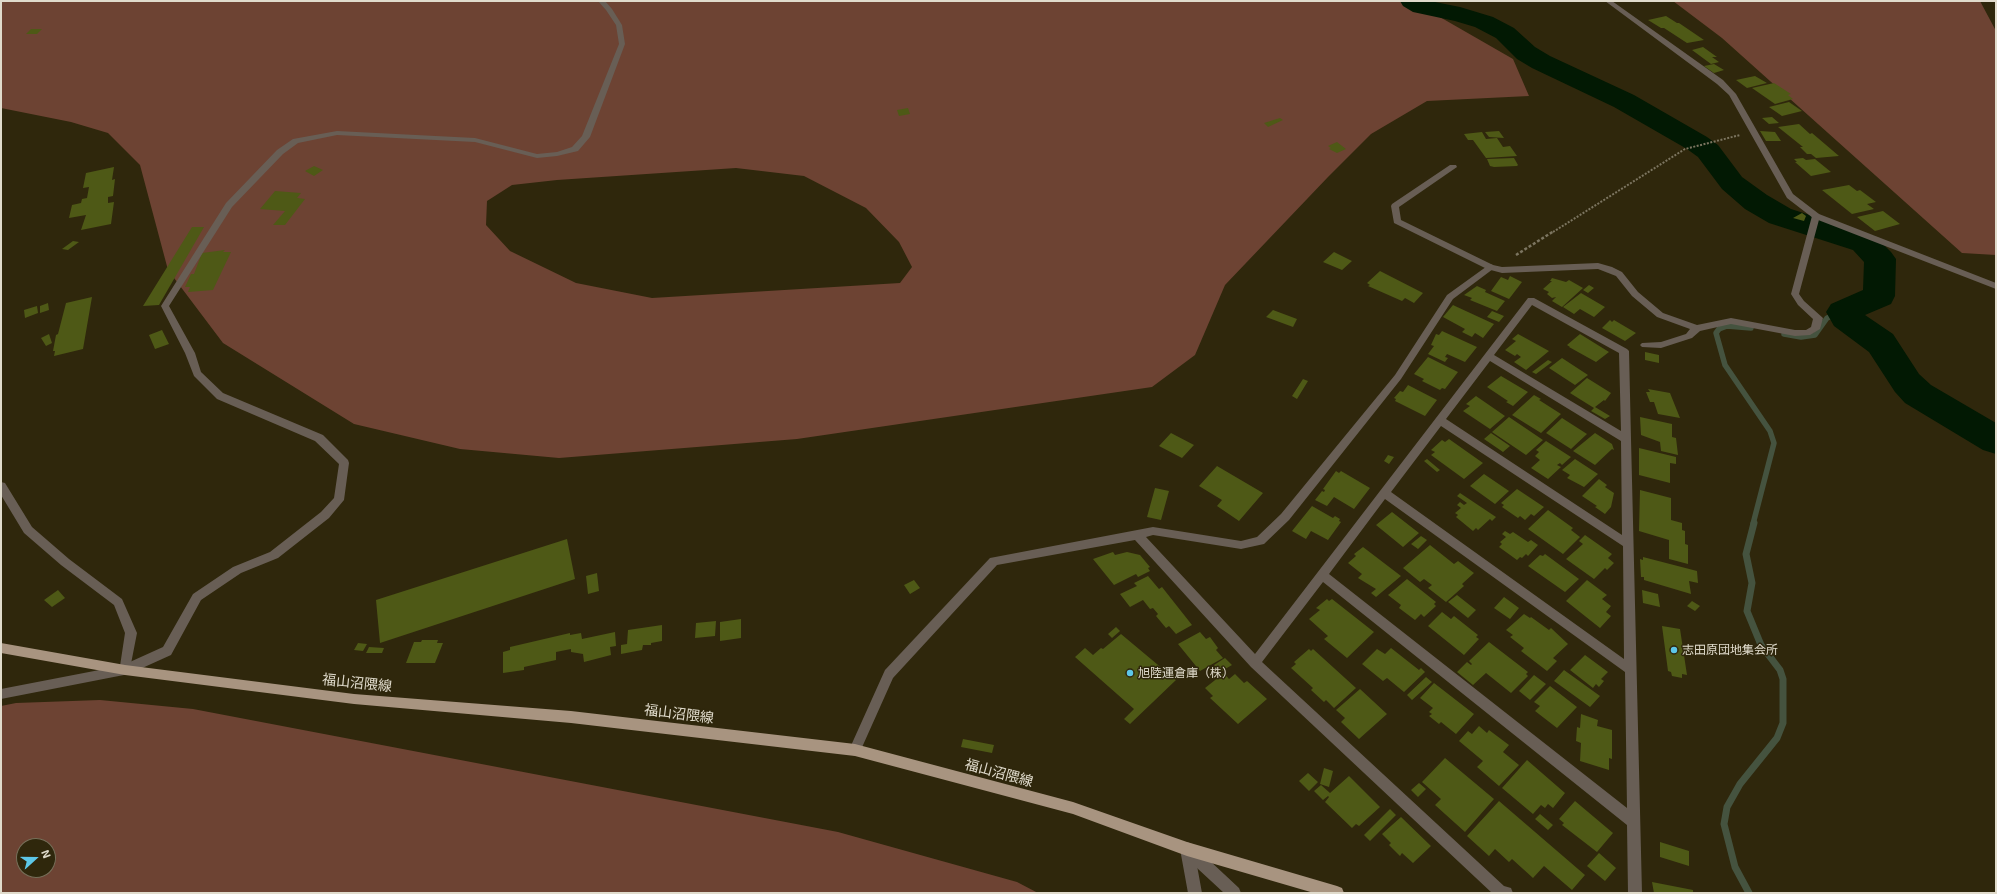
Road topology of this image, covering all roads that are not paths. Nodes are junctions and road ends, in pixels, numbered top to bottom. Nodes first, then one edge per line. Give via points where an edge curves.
1 (601, 1) edge
2 (1608, 1) edge
3 (1453, 167) dead end
4 (1813, 223) junction
5 (1490, 267) junction
6 (1996, 286) edge
7 (1697, 328) junction
8 (1645, 345) dead end
9 (1488, 356) junction
10 (1440, 420) junction
11 (1626, 439) junction
12 (1, 486) edge
13 (1384, 493) junction
14 (1138, 535) junction
15 (1628, 544) junction
16 (1322, 575) junction
17 (1, 648) edge
18 (1255, 663) junction
19 (125, 670) junction
20 (1631, 670) junction
21 (1, 694) edge
22 (855, 750) junction
23 (1634, 822) junction
24 (1186, 848) junction
25 (1195, 893) edge
26 (1234, 893) edge
27 (1337, 893) edge
28 (1506, 893) edge
29 (1635, 893) edge

1 - 19 street via 619,25 622,44 586,137 575,149 537,156 475,140 337,133 296,141 280,152 229,205 165,306 190,353 197,374 220,396 319,438 344,463 339,500 325,515 274,555 237,570 197,597 167,651
2 - 4 street via 1732,94 1790,196
3 - 5 street via 1395,206 1397,220
4 - 6 street
4 - 7 street via 1796,294 1801,303 1818,318 1815,328 1807,333 1795,333 1730,321
5 - 7 street via 1502,270 1598,266 1609,269 1619,274 1635,294 1660,315
5 - 14 street via 1450,297 1398,377 1285,517 1260,541 1241,545 1153,531
7 - 8 street via 1689,336 1661,345
9 - 10 street
9 - 11 street
9 - 11 street via 1531,300 1624,351
10 - 13 street
10 - 15 street
11 - 15 street
12 - 19 street via 28,530 118,602 131,634
13 - 16 street
13 - 20 street
14 - 18 street
14 - 22 street via 994,561 888,674
15 - 20 street
16 - 18 street
16 - 23 street
17 - 19 main road, 福山沼隈線
18 - 28 street via 1501,892
19 - 21 street
19 - 22 main road, 福山沼隈線 via 354,699 571,717
20 - 23 street
22 - 24 main road, 福山沼隈線 via 1073,808
23 - 29 street
24 - 25 street
24 - 26 street
24 - 27 main road, 福山沼隈線

